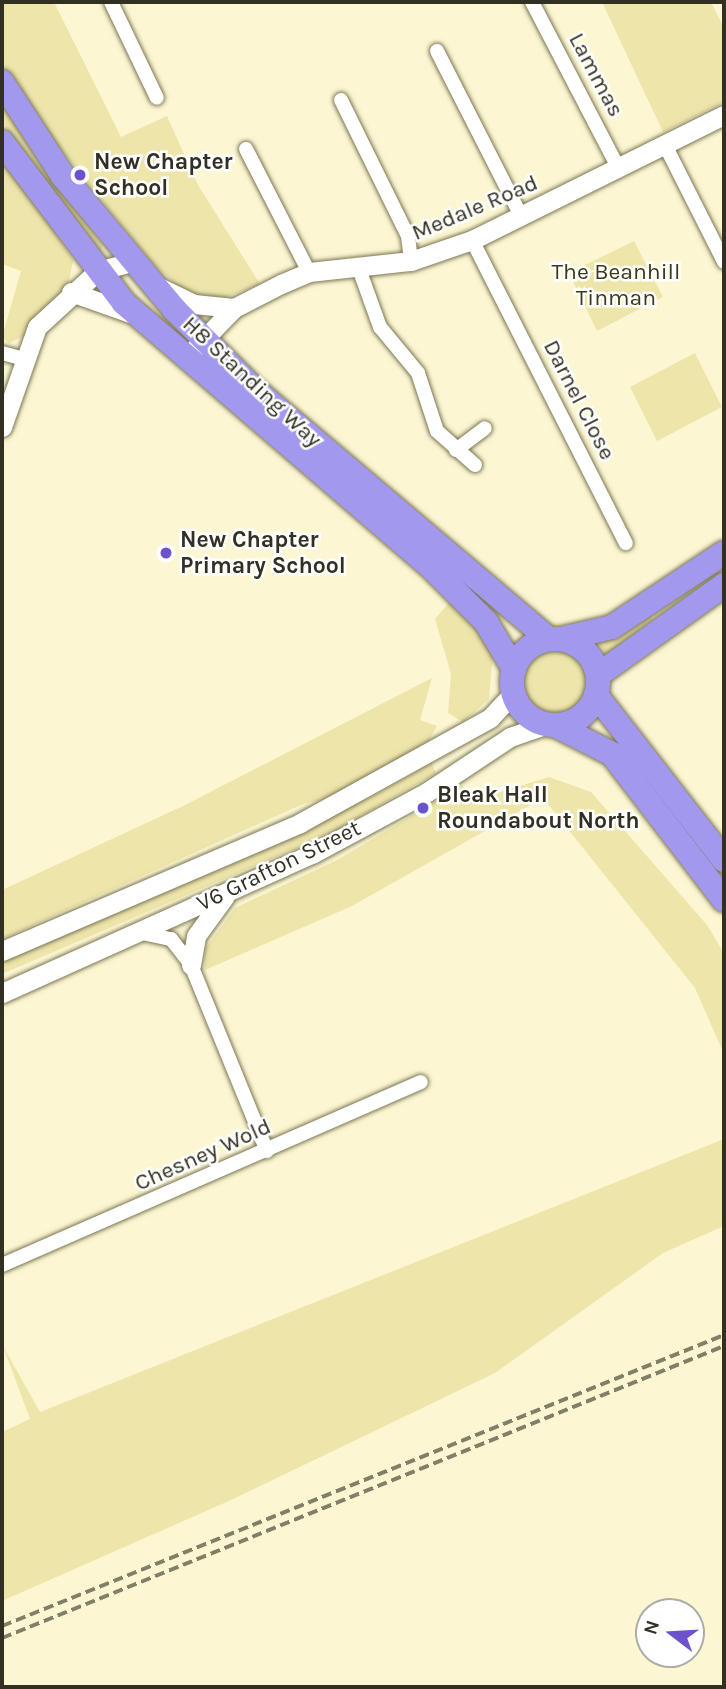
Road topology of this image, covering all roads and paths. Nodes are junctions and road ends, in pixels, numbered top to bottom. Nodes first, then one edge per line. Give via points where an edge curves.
1 (111, 2) edge
2 (532, 2) edge
3 (437, 51) dead end
4 (2, 82) edge
5 (157, 98) dead end
6 (341, 100) dead end
7 (724, 115) edge
8 (2, 142) edge
9 (665, 145) junction
10 (246, 149) dead end
11 (619, 169) junction
12 (522, 218) junction
13 (472, 240) junction
14 (411, 261) junction
15 (724, 262) edge
16 (358, 266) junction
17 (127, 272) junction
18 (309, 272) junction
19 (71, 292) junction
20 (178, 305) junction
21 (234, 308) junction
22 (132, 314) junction
23 (191, 347) junction
24 (2, 353) edge
25 (24, 359) junction
26 (2, 427) edge
27 (485, 428) dead end
28 (456, 450) junction
29 (475, 465) dead end
30 (626, 543) dead end
31 (724, 553) edge
32 (442, 563) junction
33 (724, 585) edge
34 (474, 593) junction
35 (681, 599) junction
36 (658, 615) junction
37 (555, 639) junction
38 (513, 681) junction
39 (597, 685) junction
40 (551, 725) junction
41 (619, 747) junction
42 (647, 782) junction
43 (724, 860) edge
44 (228, 892) junction
45 (724, 900) edge
46 (135, 933) junction
47 (2, 951) edge
48 (191, 965) junction
49 (2, 993) edge
50 (421, 1082) dead end
51 (267, 1151) junction
52 (2, 1265) edge

1 - 5 street
2 - 11 street, Lammas
3 - 12 street
4 - 17 highway, H8 Standing Way via 97,219
6 - 14 street via 408,236
7 - 9 street, Medale Road
8 - 17 highway, H8 Standing Way
9 - 11 street, Medale Road
9 - 15 street
10 - 18 street
11 - 12 street, Medale Road
12 - 13 street, Medale Road
13 - 14 street, Medale Road
13 - 30 street, Darnel Close
14 - 16 street, Medale Road
16 - 18 street, Medale Road
16 - 28 street via 380,327 418,373 437,431
17 - 19 street
17 - 20 highway, H8 Standing Way
17 - 22 highway, H8 Standing Way
18 - 21 street, Medale Road
19 - 22 street
19 - 25 street via 37,327
20 - 21 street
20 - 23 highway, H8 Standing Way
21 - 23 street, Medale Road
22 - 23 highway, H8 Standing Way
23 - 32 highway, H8 Standing Way
23 - 32 highway, H8 Standing Way via 213,383
24 - 25 street
25 - 26 street
27 - 28 street
28 - 29 street
31 - 35 highway
32 - 34 highway, H8 Standing Way
33 - 35 highway
34 - 37 highway, H8 Standing Way
34 - 38 highway, H8 Standing Way via 497,636
35 - 36 highway
36 - 37 highway via 587,637
36 - 39 highway
37 - 38 highway via 527,649
37 - 39 highway via 585,651
38 - 40 highway via 526,714
38 - 47 street, V6 Grafton Street via 468,730 300,822
39 - 40 highway via 580,717
39 - 41 highway
40 - 41 highway
40 - 44 street, V6 Grafton Street via 484,752 445,780
41 - 42 highway
42 - 43 highway
42 - 45 highway
44 - 46 street, V6 Grafton Street
44 - 48 street via 196,936
46 - 48 street via 171,939
46 - 49 street, V6 Grafton Street
48 - 51 street
50 - 51 street, Chesney Wold
51 - 52 street, Chesney Wold

